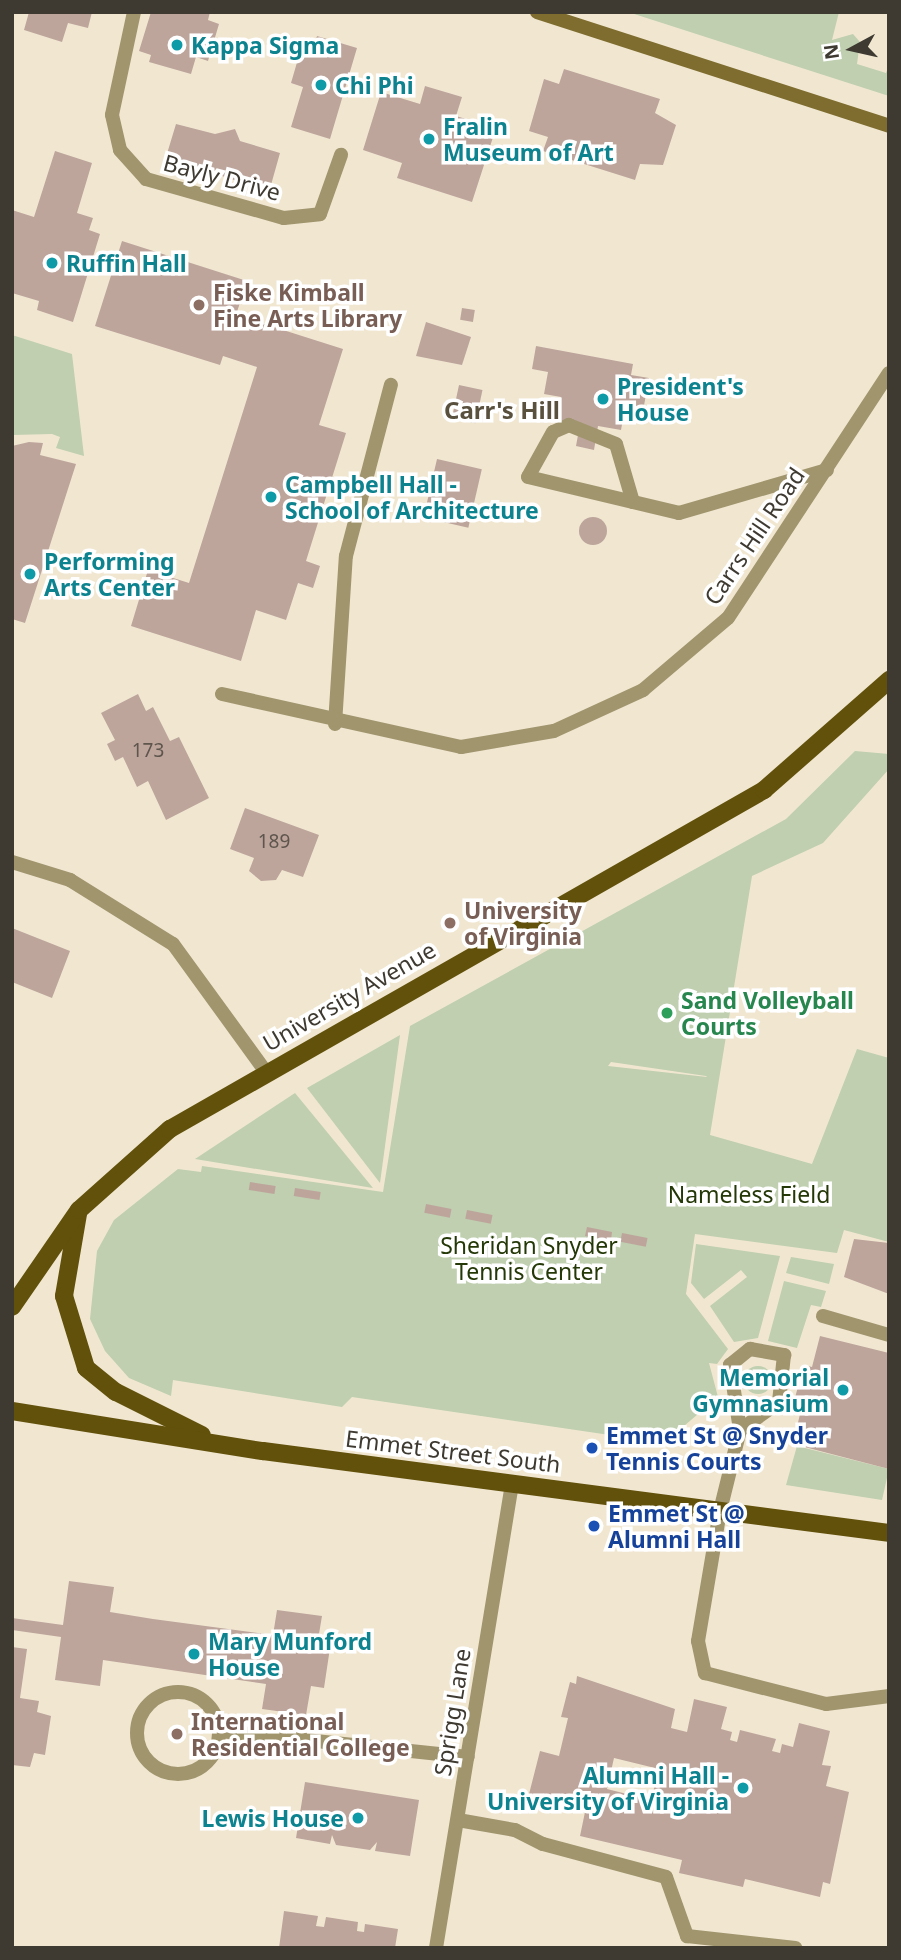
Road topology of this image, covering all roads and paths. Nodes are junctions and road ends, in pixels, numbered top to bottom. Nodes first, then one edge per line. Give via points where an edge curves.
1 (134, 12) edge
2 (537, 12) edge
3 (889, 126) edge
4 (341, 155) dead end
5 (889, 373) edge
6 (391, 385) dead end
7 (827, 470) junction
8 (633, 502) junction
9 (889, 680) edge
10 (222, 694) dead end
11 (335, 724) junction
12 (12, 862) edge
13 (266, 1072) junction
14 (79, 1210) junction
15 (12, 1307) edge
16 (823, 1316) dead end
17 (889, 1335) edge
18 (12, 1411) edge
19 (740, 1430) junction
20 (217, 1443) junction
21 (512, 1483) junction
22 (720, 1511) junction
23 (889, 1533) edge
24 (889, 1696) edge
25 (220, 1731) junction
26 (468, 1757) junction
27 (458, 1820) junction
28 (436, 1948) edge
29 (795, 1948) edge

1 - 4 street, Bayly Drive via 112,115 120,150 146,179 284,218 320,214
2 - 3 main road
5 - 7 street, Carrs Hill Road
6 - 11 street via 346,556
7 - 8 street via 679,513
7 - 11 street, Carrs Hill Road via 728,618 643,690 554,731 461,747
8 - 8 street via 607,496 528,477 553,432 569,425 616,444
9 - 13 main road, University Avenue via 764,790
10 - 11 street, Carrs Hill Road
12 - 13 street via 70,880 173,944
13 - 14 main road, University Avenue via 170,1129
14 - 15 main road, University Avenue
14 - 20 main road via 64,1296 86,1368 116,1392
16 - 17 street
18 - 20 main road, Emmet Street South
19 - 19 street via 774,1411 784,1355 750,1349 730,1365
19 - 22 street
20 - 21 main road, Emmet Street South
21 - 22 main road, Emmet Street South
21 - 26 street, Sprigg Lane
22 - 23 main road, Emmet Street South
22 - 24 street via 698,1641 705,1673 827,1704
25 - 25 street via 210,1706 174,1691 142,1713 137,1740 150,1765 177,1775 203,1767
25 - 26 street
26 - 27 street, Sprigg Lane
27 - 28 street, Sprigg Lane
27 - 29 street via 515,1830 543,1844 666,1877 687,1936

